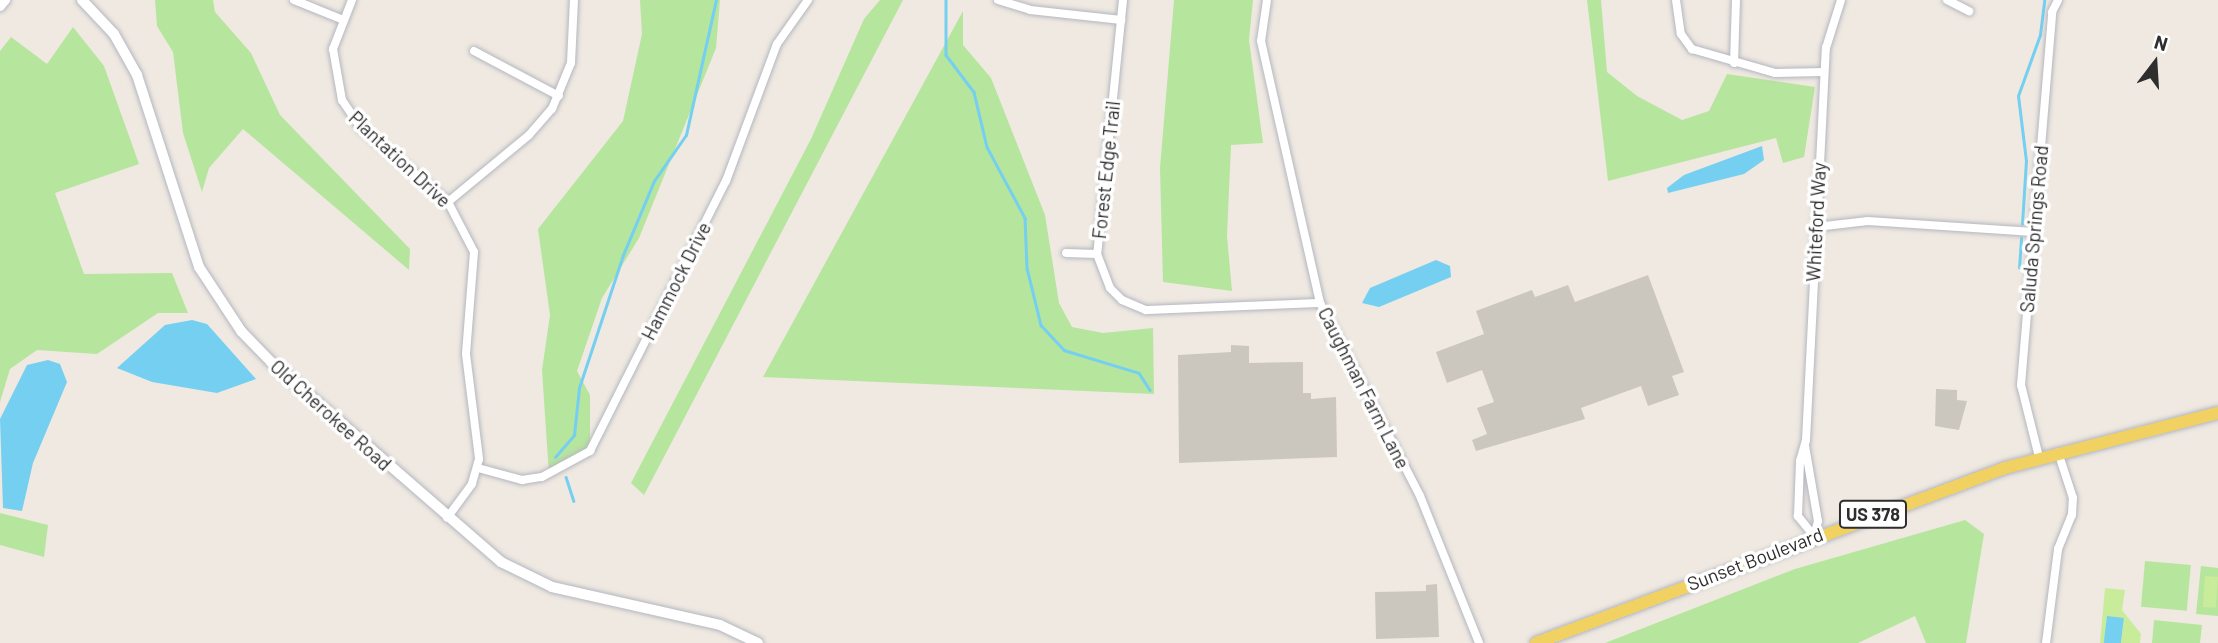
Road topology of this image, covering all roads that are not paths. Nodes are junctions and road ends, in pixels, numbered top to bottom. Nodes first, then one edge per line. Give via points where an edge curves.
1 (5, 0) edge
2 (82, 0) edge
3 (294, 0) edge
4 (352, 0) edge
5 (574, 0) edge
6 (808, 0) edge
7 (998, 0) edge
8 (1123, 0) edge
9 (1266, 0) edge
10 (1676, 0) edge
11 (1736, 0) edge
12 (1841, 0) edge
13 (1947, 0) edge
14 (2059, 0) edge
15 (0, 6) edge
16 (1969, 11) dead end
17 (341, 19) junction
18 (1121, 20) junction
19 (474, 51) dead end
20 (1734, 64) junction
21 (1824, 72) junction
22 (559, 96) junction
23 (448, 202) junction
24 (1816, 227) junction
25 (2034, 232) junction
26 (1066, 253) dead end
27 (1097, 254) junction
28 (1320, 303) junction
29 (2218, 413) edge
30 (1805, 446) junction
31 (2058, 452) junction
32 (2039, 457) junction
33 (478, 468) junction
34 (447, 518) junction
35 (1814, 537) junction
36 (758, 643) edge
37 (1479, 643) edge
38 (1536, 643) edge
39 (2046, 643) edge

1 - 15 main road
2 - 34 street, Old Cherokee Road via 114,34 137,75 199,267 229,314 271,362
3 - 17 street
4 - 17 street, Plantation Drive
5 - 22 street via 571,63
6 - 33 street, Hammock Drive via 762,76 726,181 590,451 542,477 522,480
7 - 18 street via 1030,10
8 - 18 street, Forest Edge Trail
9 - 28 street, Caughman Farm Lane via 1261,41
10 - 20 street via 1684,43
11 - 20 street
12 - 21 street, Whiteford Way
13 - 16 street
14 - 25 street, Saluda Springs Road via 2052,12
17 - 23 street, Plantation Drive via 333,67 346,107 361,128
18 - 27 street, Forest Edge Trail
19 - 22 street
20 - 21 street via 1775,74
21 - 24 street, Whiteford Way
22 - 23 street via 529,135
23 - 33 street, Plantation Drive via 474,252 466,354 480,441
24 - 25 street via 1868,221
24 - 30 street, Whiteford Way
25 - 32 street, Saluda Springs Road via 2021,385
26 - 27 street
27 - 28 street, Forest Edge Trail via 1110,288 1122,300 1146,310
28 - 37 street, Caughman Farm Lane via 1420,496
29 - 31 main road, Sunset Boulevard / US 378
30 - 35 street, Whiteford Way via 1818,521
30 - 35 street, Whiteford Way via 1798,516
31 - 32 main road, Sunset Boulevard / US 378
31 - 39 street via 2073,498 2072,515 2058,549
32 - 35 main road, Sunset Boulevard / US 378
33 - 34 street
34 - 36 street, Old Cherokee Road via 502,562 552,587 733,629
35 - 38 main road, Sunset Boulevard / US 378

